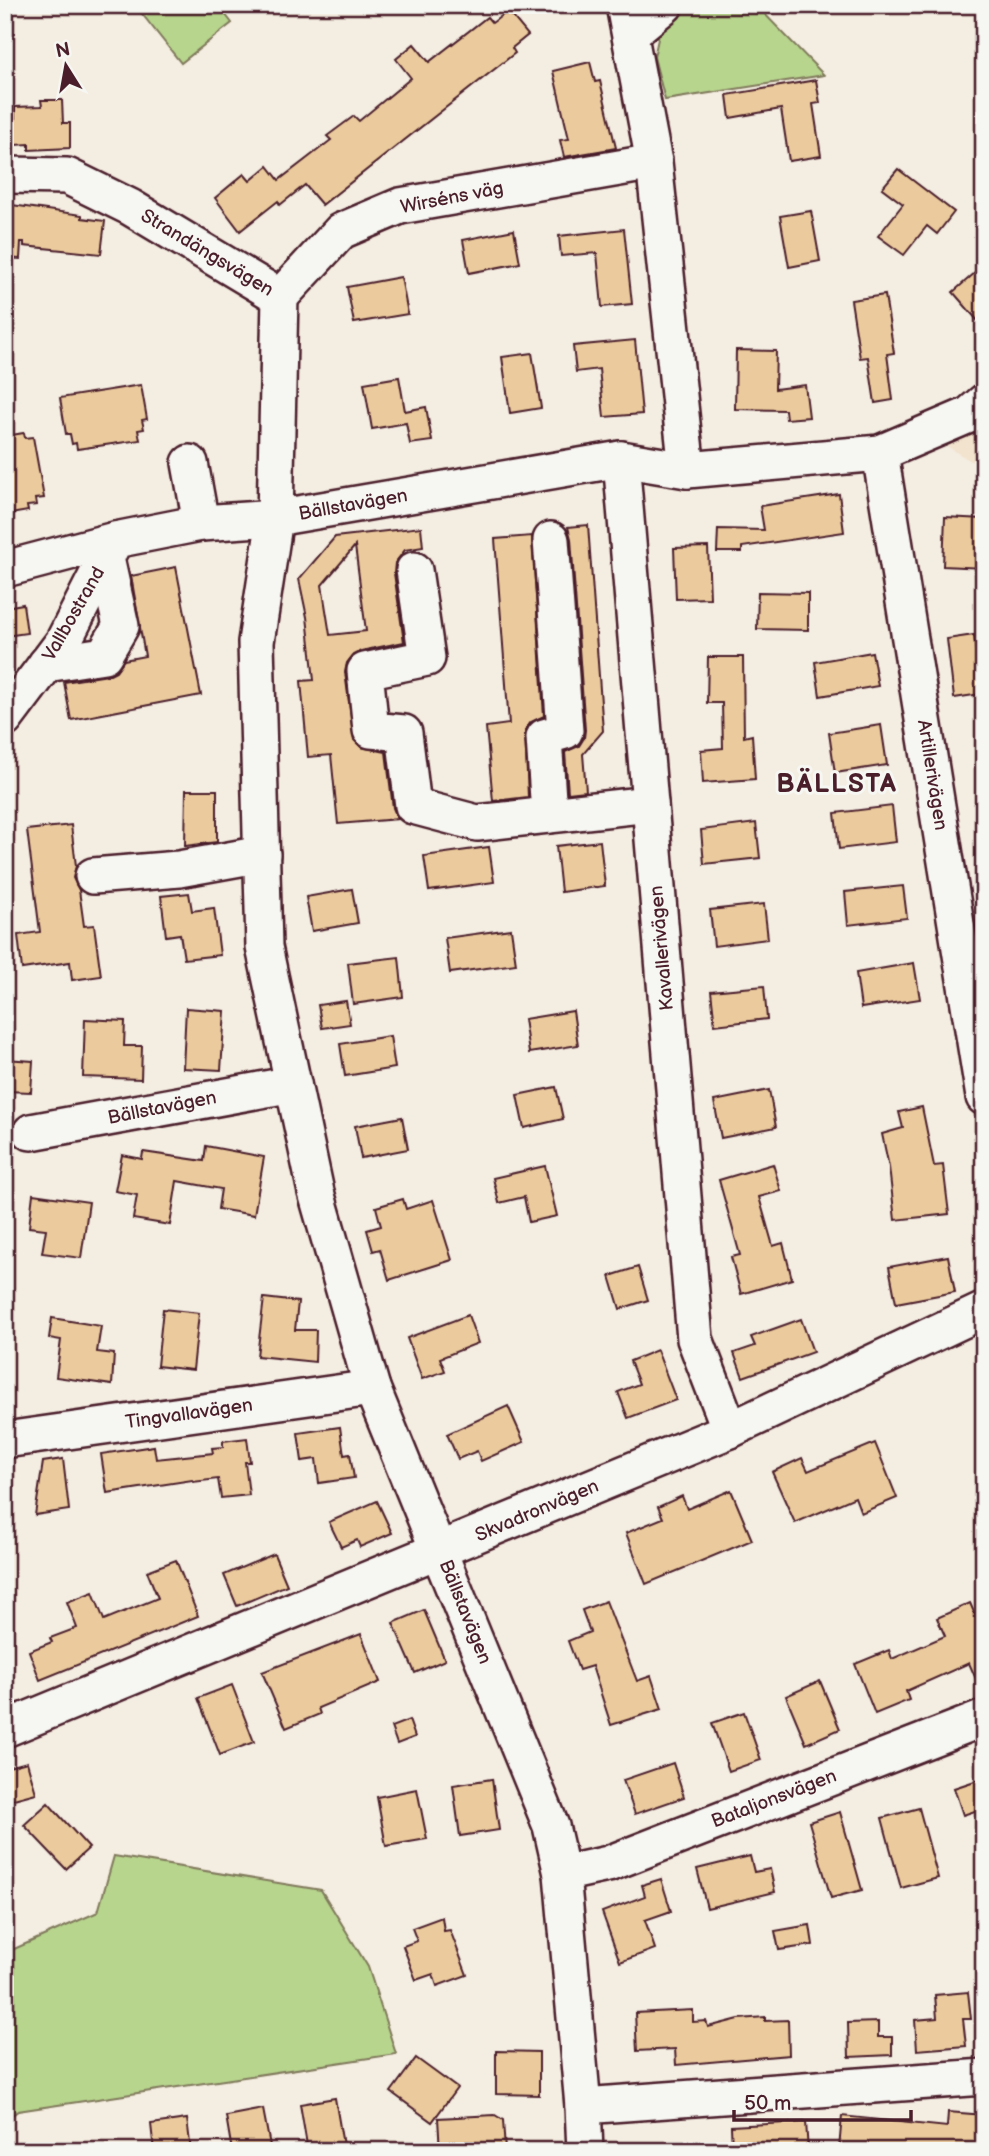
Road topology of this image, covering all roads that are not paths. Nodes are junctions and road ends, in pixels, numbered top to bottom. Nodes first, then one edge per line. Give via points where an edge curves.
1 (666, 5) edge
2 (628, 19) edge
3 (654, 162) junction
4 (5, 175) edge
5 (280, 297) junction
6 (984, 402) edge
7 (880, 453) junction
8 (621, 459) junction
9 (190, 463) dead end
10 (687, 470) junction
11 (275, 518) junction
12 (201, 523) junction
13 (551, 540) dead end
14 (111, 549) junction
15 (5, 569) edge
16 (414, 570) dead end
17 (5, 719) edge
18 (650, 804) junction
19 (549, 816) junction
20 (262, 854) junction
21 (93, 876) dead end
22 (293, 1084) junction
23 (984, 1097) edge
24 (31, 1132) dead end
25 (984, 1310) edge
26 (372, 1388) junction
27 (730, 1430) junction
28 (5, 1440) edge
29 (441, 1552) junction
30 (984, 1718) edge
31 (5, 1729) edge
32 (562, 1874) junction
33 (984, 2077) edge
34 (583, 2106) junction
35 (584, 2151) edge

1 - 2 street
2 - 3 street
3 - 5 street, Wirséns väg via 400,206 341,231
3 - 10 street
4 - 5 street, Strandängsvägen via 67,176 130,207
5 - 11 street, Strandängsvägen
6 - 7 street, Bällstavägen via 969,415
7 - 10 street, Bällstavägen
7 - 23 street, Artillerivägen
8 - 10 street, Bällstavägen
8 - 11 street, Bällstavägen
8 - 18 street, Kavallerivägen
9 - 12 street
11 - 12 street, Vallbostrand
11 - 20 street, Bällstavägen via 256,642
12 - 14 street, Vallbostrand
13 - 19 street via 565,731 544,737
14 - 15 street, Vallbostrand
14 - 17 street, Vallbostrand via 63,642
16 - 19 street via 427,658 365,671 371,730 404,733 413,806 477,823
18 - 19 street
18 - 27 street, Kavallerivägen via 695,1339
20 - 21 street via 180,869
20 - 22 street, Bällstavägen via 264,947
22 - 24 street, Bällstavägen
22 - 26 street, Bällstavägen via 316,1192
25 - 27 street, Skvadronvägen
26 - 28 street, Tingvallavägen
26 - 29 street, Bällstavägen
27 - 29 street, Skvadronvägen
29 - 31 street, Skvadronvägen
29 - 32 street, Bällstavägen via 551,1826
30 - 32 street, Bataljonsvägen via 608,1864
32 - 34 street, Bällstavägen
33 - 34 street
34 - 35 street, Bällstavägen

